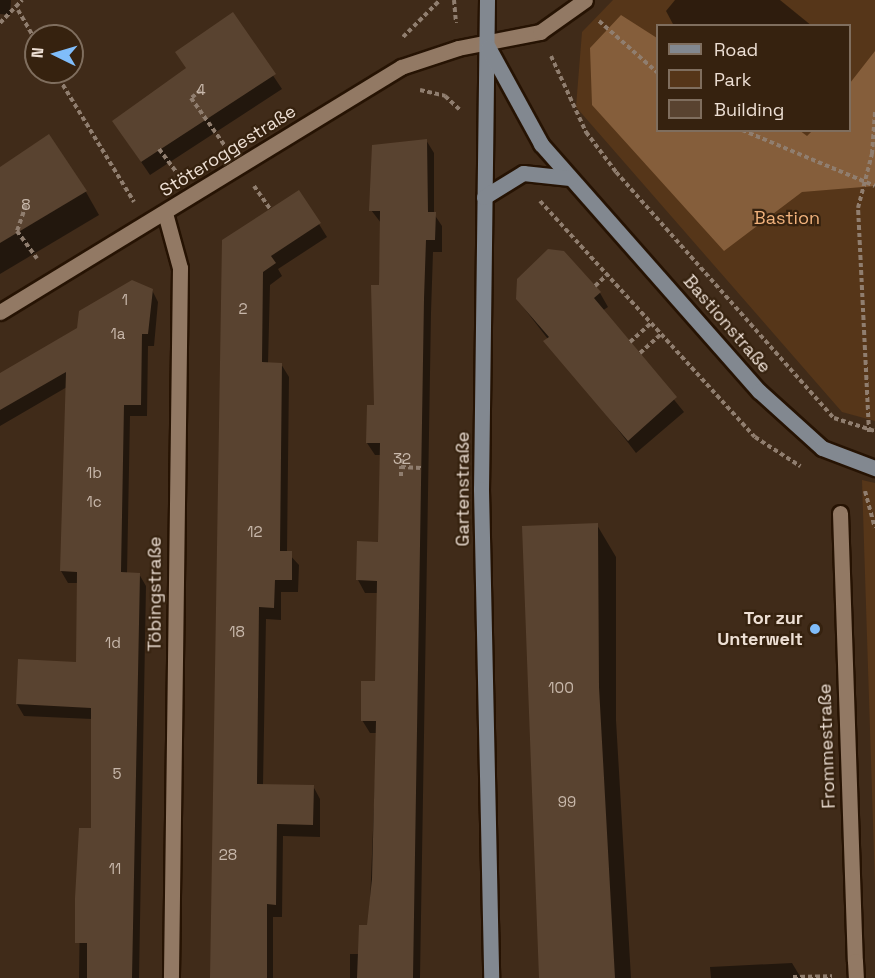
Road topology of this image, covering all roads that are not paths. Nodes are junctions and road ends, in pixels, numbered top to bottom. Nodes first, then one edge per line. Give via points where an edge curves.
1 (487, 0) edge
2 (583, 2) edge
3 (486, 44) junction
4 (570, 177) junction
5 (484, 197) junction
6 (165, 213) junction
7 (0, 312) edge
8 (870, 467) edge
9 (840, 513) dead end
10 (856, 971) edge
11 (171, 978) edge
12 (491, 978) edge

1 - 3 main road, Gartenstraße
2 - 3 street, Stöteroggestraße via 540,32
3 - 4 main road, Bastionstraße via 529,126
3 - 5 main road, Gartenstraße
3 - 6 street, Stöteroggestraße via 458,48 401,67
4 - 5 main road via 523,173
4 - 8 main road, Bastionstraße via 788,421 822,448
5 - 12 main road, Gartenstraße via 481,489
6 - 7 street, Stöteroggestraße
6 - 11 street, Töbingstraße via 180,268
9 - 10 street, Frommestraße

